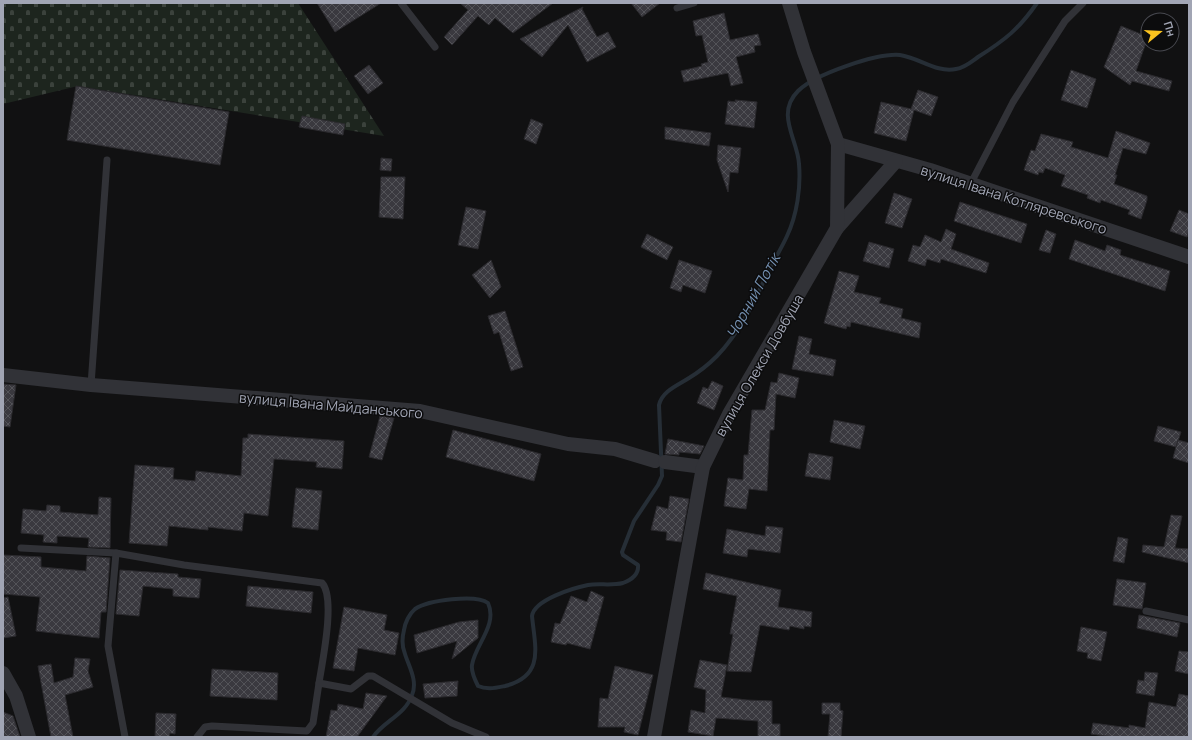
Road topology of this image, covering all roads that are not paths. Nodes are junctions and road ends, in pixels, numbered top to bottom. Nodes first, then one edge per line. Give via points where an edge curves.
1 (401, 3) edge
2 (694, 3) edge
3 (789, 3) edge
4 (1083, 3) edge
5 (677, 8) dead end
6 (435, 46) dead end
7 (838, 144) junction
8 (107, 160) dead end
9 (896, 161) junction
10 (971, 183) junction
11 (837, 228) junction
12 (1189, 257) edge
13 (3, 375) edge
14 (91, 385) junction
15 (703, 467) junction
16 (21, 548) dead end
17 (116, 553) junction
18 (1146, 611) dead end
19 (1189, 620) edge
20 (3, 673) edge
21 (319, 683) junction
22 (29, 737) edge
23 (125, 737) edge
24 (196, 737) edge
25 (486, 737) edge
26 (654, 737) edge

1 - 6 lane
2 - 5 lane
3 - 7 street, вулиця Олекси Довбуша
4 - 10 lane via 1065,21 1013,102
7 - 9 street, вулиця Івана Котляревського
7 - 11 street, вулиця Олекси Довбуша
8 - 14 lane
9 - 10 street, вулиця Івана Котляревського
9 - 11 street
10 - 12 street, вулиця Івана Котляревського
11 - 15 street, вулиця Олекси Довбуша via 729,414
13 - 14 street, вулиця Івана Майданського
14 - 15 street, вулиця Івана Майданського via 420,411 568,444 615,449 660,462
15 - 26 street, вулиця Олекси Довбуша
16 - 17 lane
17 - 21 lane via 184,565 322,583 327,592 328,629
17 - 23 lane via 108,646
18 - 19 lane
20 - 22 street via 16,696
21 - 24 lane via 313,723 307,731 212,726 205,727
21 - 25 lane via 351,689 368,676 373,676 452,723

